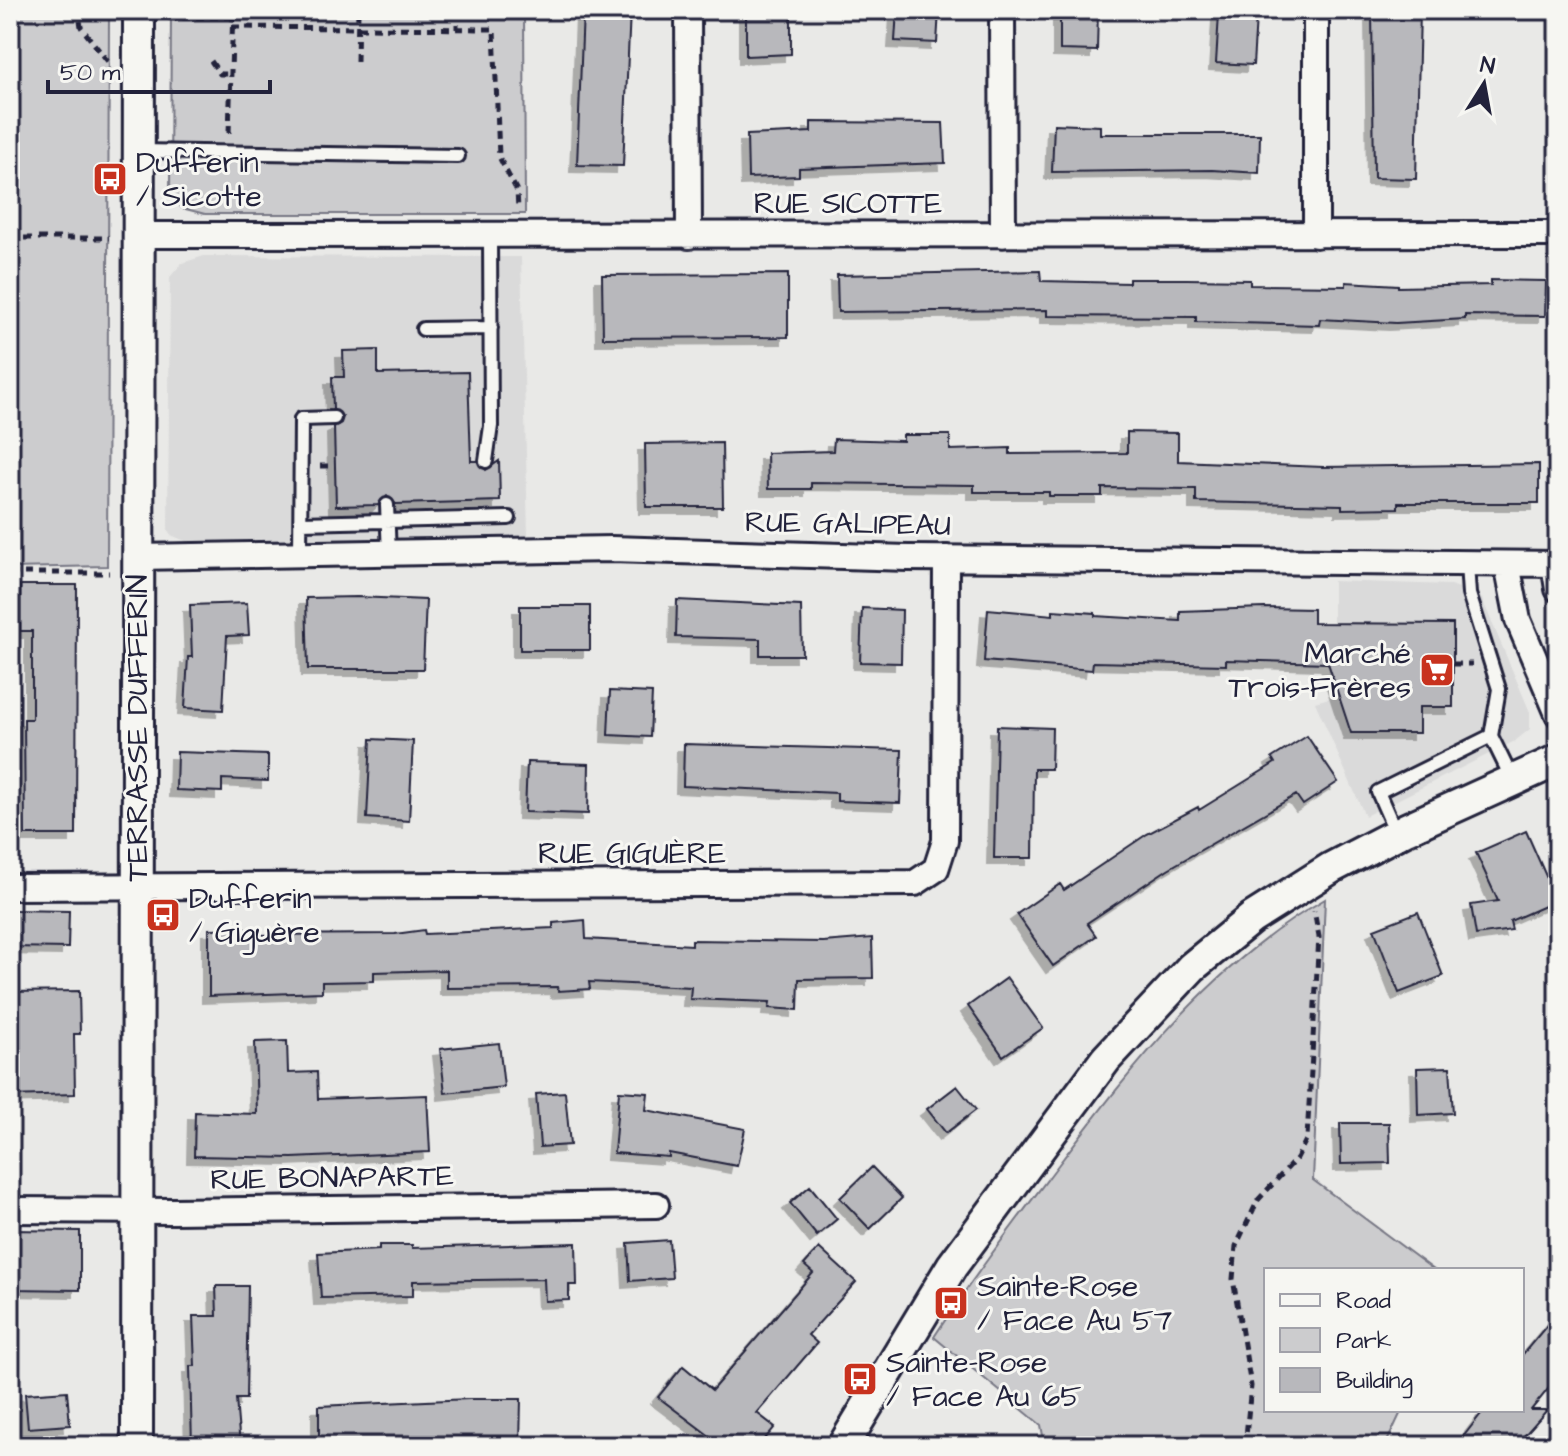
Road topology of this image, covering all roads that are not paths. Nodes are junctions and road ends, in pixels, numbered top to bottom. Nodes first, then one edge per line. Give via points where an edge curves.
1 (139, 10) edge
2 (688, 10) edge
3 (1002, 10) edge
4 (1316, 10) edge
5 (139, 151) junction
6 (458, 156) dead end
7 (1558, 234) edge
8 (1003, 235) junction
9 (1316, 235) junction
10 (124, 236) junction
11 (490, 236) junction
12 (689, 236) junction
13 (491, 328) junction
14 (423, 329) dead end
15 (334, 418) dead end
16 (486, 461) dead end
17 (387, 505) dead end
18 (509, 518) dead end
19 (388, 521) junction
20 (301, 523) junction
21 (389, 555) junction
22 (137, 557) junction
23 (300, 557) junction
24 (946, 558) junction
25 (1467, 564) junction
26 (1507, 564) junction
27 (1556, 564) edge
28 (1558, 589) edge
29 (1558, 714) edge
30 (1491, 736) junction
31 (1558, 760) edge
32 (1513, 781) junction
33 (1396, 833) junction
34 (10, 887) edge
35 (137, 887) junction
36 (656, 1205) dead end
37 (10, 1210) edge
38 (137, 1211) junction
39 (137, 1446) edge
40 (843, 1446) edge

1 - 5 street, TERRASSE DUFFERIN
2 - 12 street
3 - 8 street
4 - 9 street
5 - 6 lane
5 - 10 street, TERRASSE DUFFERIN
7 - 9 street, RUE SICOTTE
8 - 9 street, RUE SICOTTE
8 - 12 street, RUE SICOTTE
10 - 11 street, RUE SICOTTE
10 - 22 street, TERRASSE DUFFERIN
11 - 12 street, RUE SICOTTE
11 - 13 lane
13 - 14 lane
13 - 16 lane
15 - 20 lane via 301,419
17 - 19 lane
18 - 19 lane
19 - 20 lane
19 - 21 lane
20 - 23 lane
21 - 23 street, RUE GALIPEAU
21 - 24 street, RUE GALIPEAU via 586,549
22 - 23 street, RUE GALIPEAU
22 - 35 street, TERRASSE DUFFERIN
24 - 25 street, RUE GALIPEAU
24 - 35 street, RUE GIGUÈRE via 945,841 941,861 925,879 904,884
25 - 26 street, RUE GALIPEAU
25 - 30 lane via 1469,594 1499,689
26 - 27 street, RUE GALIPEAU
26 - 29 street via 1518,620
27 - 28 street
30 - 32 lane
30 - 33 lane via 1378,792
31 - 32 street
32 - 33 street
33 - 40 street via 1252,918 1192,967 1136,1024 952,1266
34 - 35 street, RUE GIGUÈRE
35 - 38 street, TERRASSE DUFFERIN
36 - 38 street, RUE BONAPARTE
37 - 38 street, RUE BONAPARTE
38 - 39 street, TERRASSE DUFFERIN

